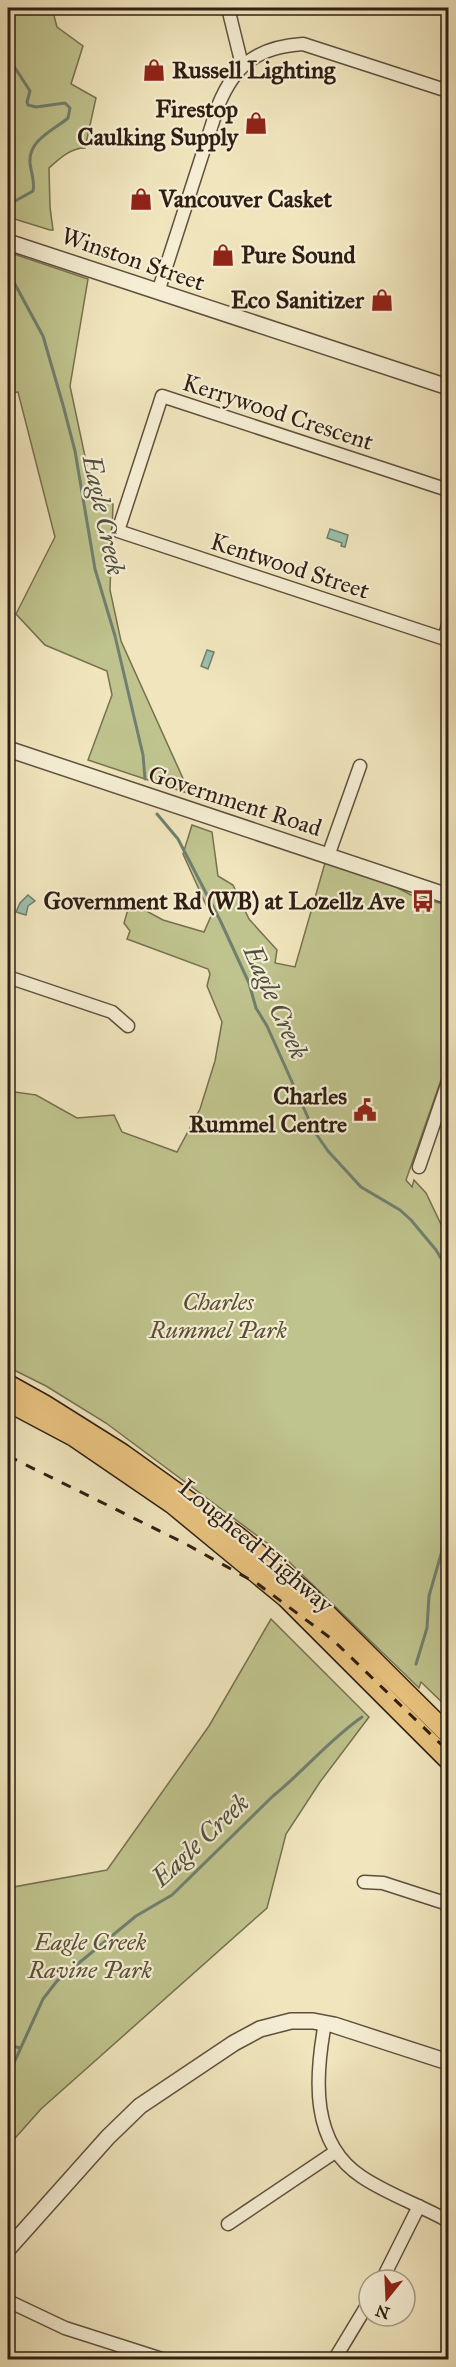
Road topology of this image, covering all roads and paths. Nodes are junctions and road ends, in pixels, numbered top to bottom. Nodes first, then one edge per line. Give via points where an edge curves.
1 (228, 8) edge
2 (242, 65) junction
3 (448, 91) edge
4 (8, 242) edge
5 (158, 292) junction
6 (448, 387) edge
7 (448, 490) edge
8 (118, 531) joint
9 (448, 625) edge
10 (446, 640) edge
11 (8, 752) edge
12 (360, 766) dead end
13 (328, 856) junction
14 (448, 896) edge
15 (8, 977) edge
16 (129, 1026) dead end
17 (448, 1082) edge
18 (420, 1167) dead end
19 (8, 1384) edge
20 (8, 1402) edge
21 (448, 1734) edge
22 (448, 1760) edge
23 (364, 1882) dead end
24 (448, 1904) edge
25 (325, 2023) junction
26 (448, 2062) edge
27 (335, 2152) junction
28 (418, 2206) junction
29 (448, 2221) edge
30 (228, 2224) dead end
31 (8, 2249) edge
32 (388, 2268) edge
33 (8, 2301) edge
34 (357, 2322) edge
35 (165, 2360) edge
36 (334, 2360) edge

1 - 2 street
2 - 3 street via 267,50 303,44
2 - 5 street via 226,85 218,106
4 - 5 street, Winston Street
5 - 6 street, Winston Street
7 - 8 street, Kerrywood Crescent via 162,396
8 - 10 street, Kentwood Street
9 - 10 street
11 - 13 street, Government Road
12 - 13 street
13 - 14 street, Government Road
15 - 16 street via 112,1012
17 - 18 street
19 - 21 main road, Lougheed Highway via 122,1453 239,1537 305,1592
20 - 22 main road, Lougheed Highway via 74,1437 172,1504 286,1598
23 - 24 street via 383,1883
25 - 26 street
25 - 27 street via 318,2058 318,2093 322,2119
25 - 31 street via 291,2021 260,2029 152,2097 121,2123
27 - 28 street via 362,2177
27 - 30 street
28 - 29 street
28 - 32 street
33 - 35 street via 65,2328
34 - 36 street

